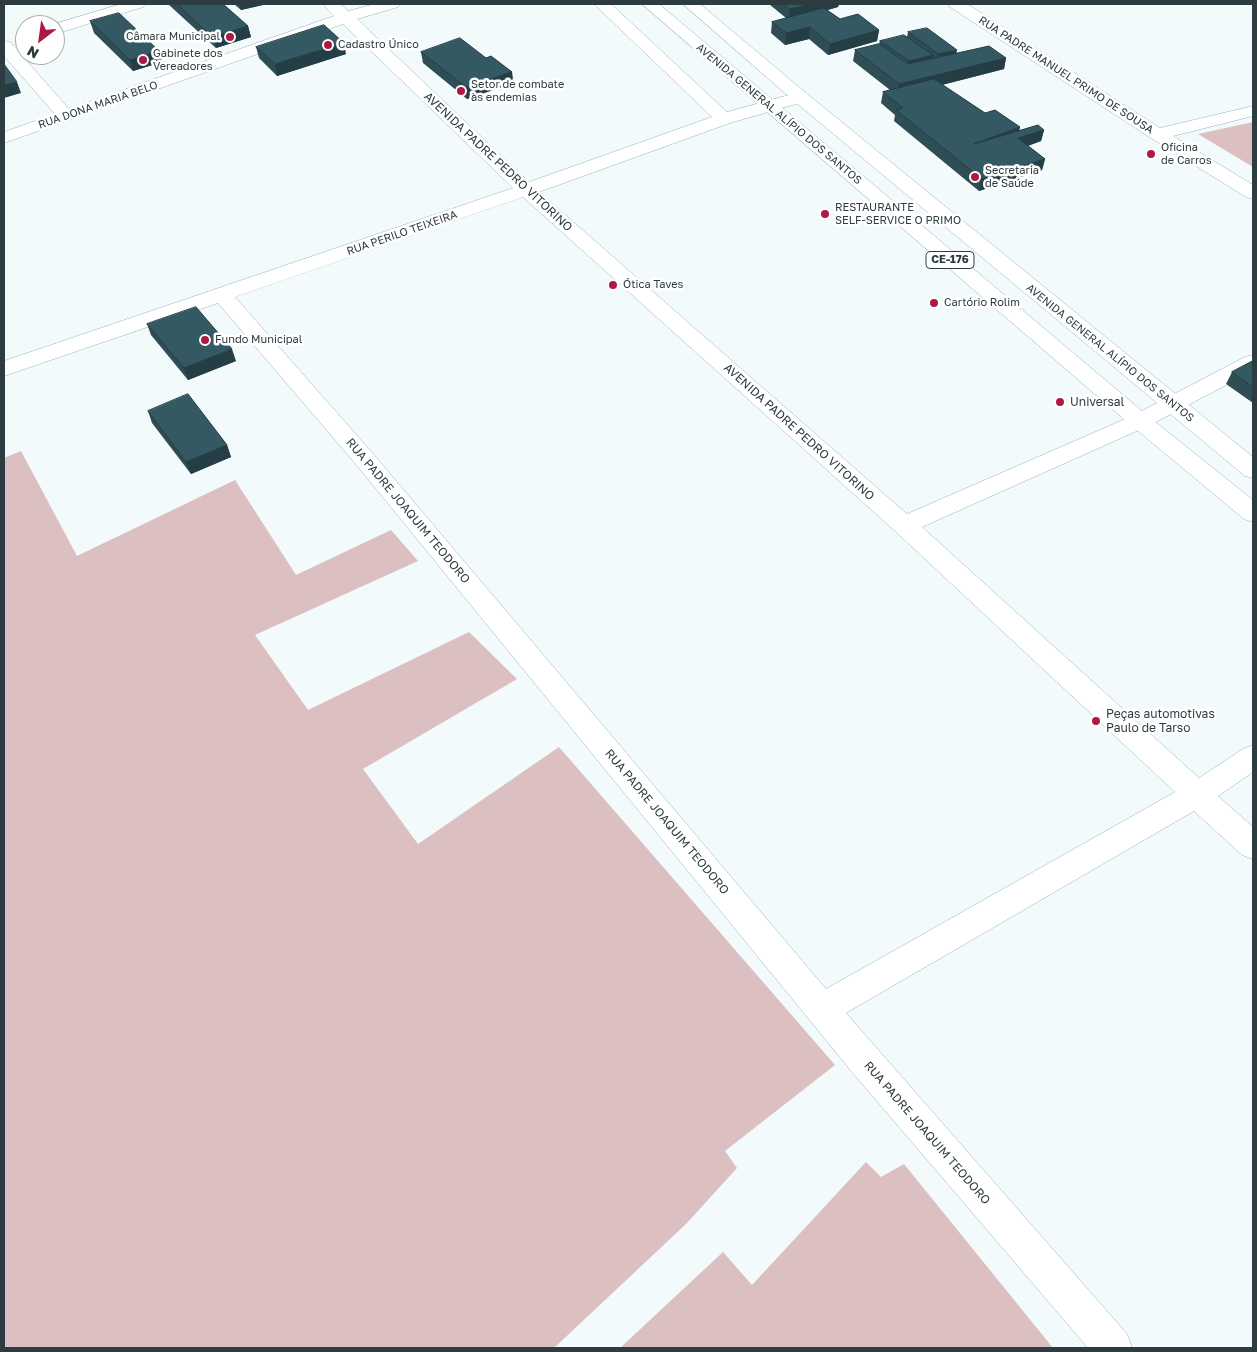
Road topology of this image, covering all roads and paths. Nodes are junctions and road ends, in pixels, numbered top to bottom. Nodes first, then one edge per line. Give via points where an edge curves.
1 (137, 4) edge
2 (392, 4) edge
3 (602, 4) edge
4 (650, 4) edge
5 (691, 4) edge
6 (956, 4) edge
7 (339, 11) edge
8 (65, 27) edge
9 (8, 44) edge
10 (800, 97) junction
11 (769, 106) junction
12 (1253, 112) edge
13 (66, 116) junction
14 (724, 119) junction
15 (1157, 134) junction
16 (4, 138) edge
17 (526, 190) junction
18 (1253, 192) edge
19 (222, 295) junction
20 (1253, 362) edge
21 (4, 369) edge
22 (1173, 405) junction
23 (1140, 421) junction
24 (1253, 470) edge
25 (1253, 513) edge
26 (904, 525) junction
27 (1253, 757) edge
28 (1196, 795) junction
29 (1253, 846) edge
30 (822, 1009) junction
31 (1112, 1348) edge

1 - 8 street
2 - 7 street, RUA DONA MARIA BELO
3 - 14 street
4 - 11 street, AVENIDA GENERAL ALÍPIO DOS SANTOS / CE-176
5 - 10 street, AVENIDA GENERAL ALÍPIO DOS SANTOS / CE-176
6 - 15 street, RUA PADRE MANUEL PRIMO DE SOUSA
7 - 13 street, RUA DONA MARIA BELO
7 - 17 street, AVENIDA PADRE PEDRO VITORINO
9 - 13 street
10 - 11 street, RUA PERILO TEIXEIRA
10 - 22 street, AVENIDA GENERAL ALÍPIO DOS SANTOS / CE-176
11 - 14 street, RUA PERILO TEIXEIRA
11 - 23 street, AVENIDA GENERAL ALÍPIO DOS SANTOS / CE-176
12 - 15 street
13 - 16 street, RUA DONA MARIA BELO
14 - 17 street, RUA PERILO TEIXEIRA
15 - 18 street, RUA PADRE MANUEL PRIMO DE SOUSA
17 - 19 street, RUA PERILO TEIXEIRA
17 - 26 street, AVENIDA PADRE PEDRO VITORINO
19 - 21 street, RUA PERILO TEIXEIRA
19 - 30 street, RUA PADRE JOAQUIM TEODORO via 367,462
20 - 22 street
22 - 23 street
22 - 24 street, AVENIDA GENERAL ALÍPIO DOS SANTOS / CE-176
23 - 25 street, AVENIDA GENERAL ALÍPIO DOS SANTOS / CE-176
23 - 26 street
26 - 28 street, AVENIDA PADRE PEDRO VITORINO
27 - 28 street
28 - 29 street, AVENIDA PADRE PEDRO VITORINO
28 - 30 street
30 - 31 street, RUA PADRE JOAQUIM TEODORO

